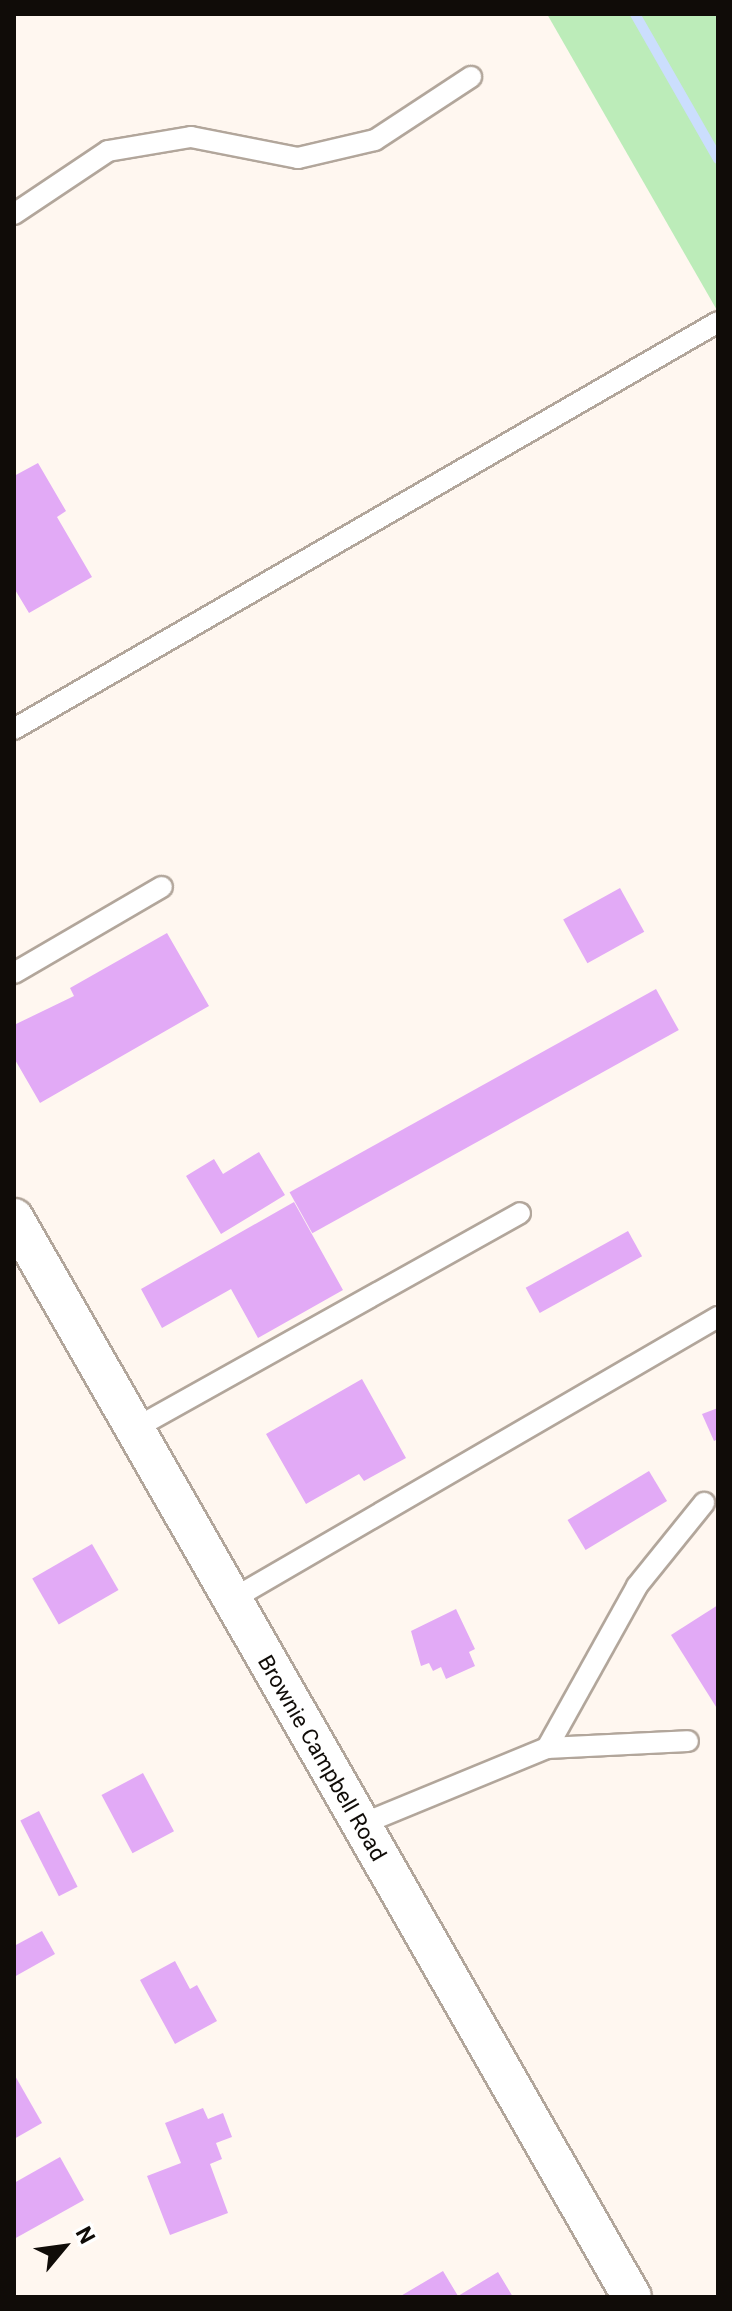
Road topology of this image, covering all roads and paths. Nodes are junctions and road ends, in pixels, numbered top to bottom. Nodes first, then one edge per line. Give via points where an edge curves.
1 (471, 77) dead end
2 (14, 214) edge
3 (718, 322) edge
4 (14, 729) edge
5 (162, 887) dead end
6 (14, 973) edge
7 (520, 1213) dead end
8 (14, 1218) edge
9 (718, 1317) edge
10 (134, 1429) junction
11 (704, 1503) dead end
12 (231, 1600) junction
13 (688, 1741) dead end
14 (547, 1748) junction
15 (360, 1825) junction
16 (632, 2297) edge

1 - 2 lane via 375,140 298,158 191,137 108,151
3 - 4 lane
5 - 6 lane
7 - 10 lane
8 - 10 street, Brownie Campbell Road
9 - 12 lane
10 - 12 street, Brownie Campbell Road
11 - 14 lane via 637,1586
12 - 15 street, Brownie Campbell Road
13 - 14 lane
14 - 15 lane
15 - 16 street, Brownie Campbell Road

